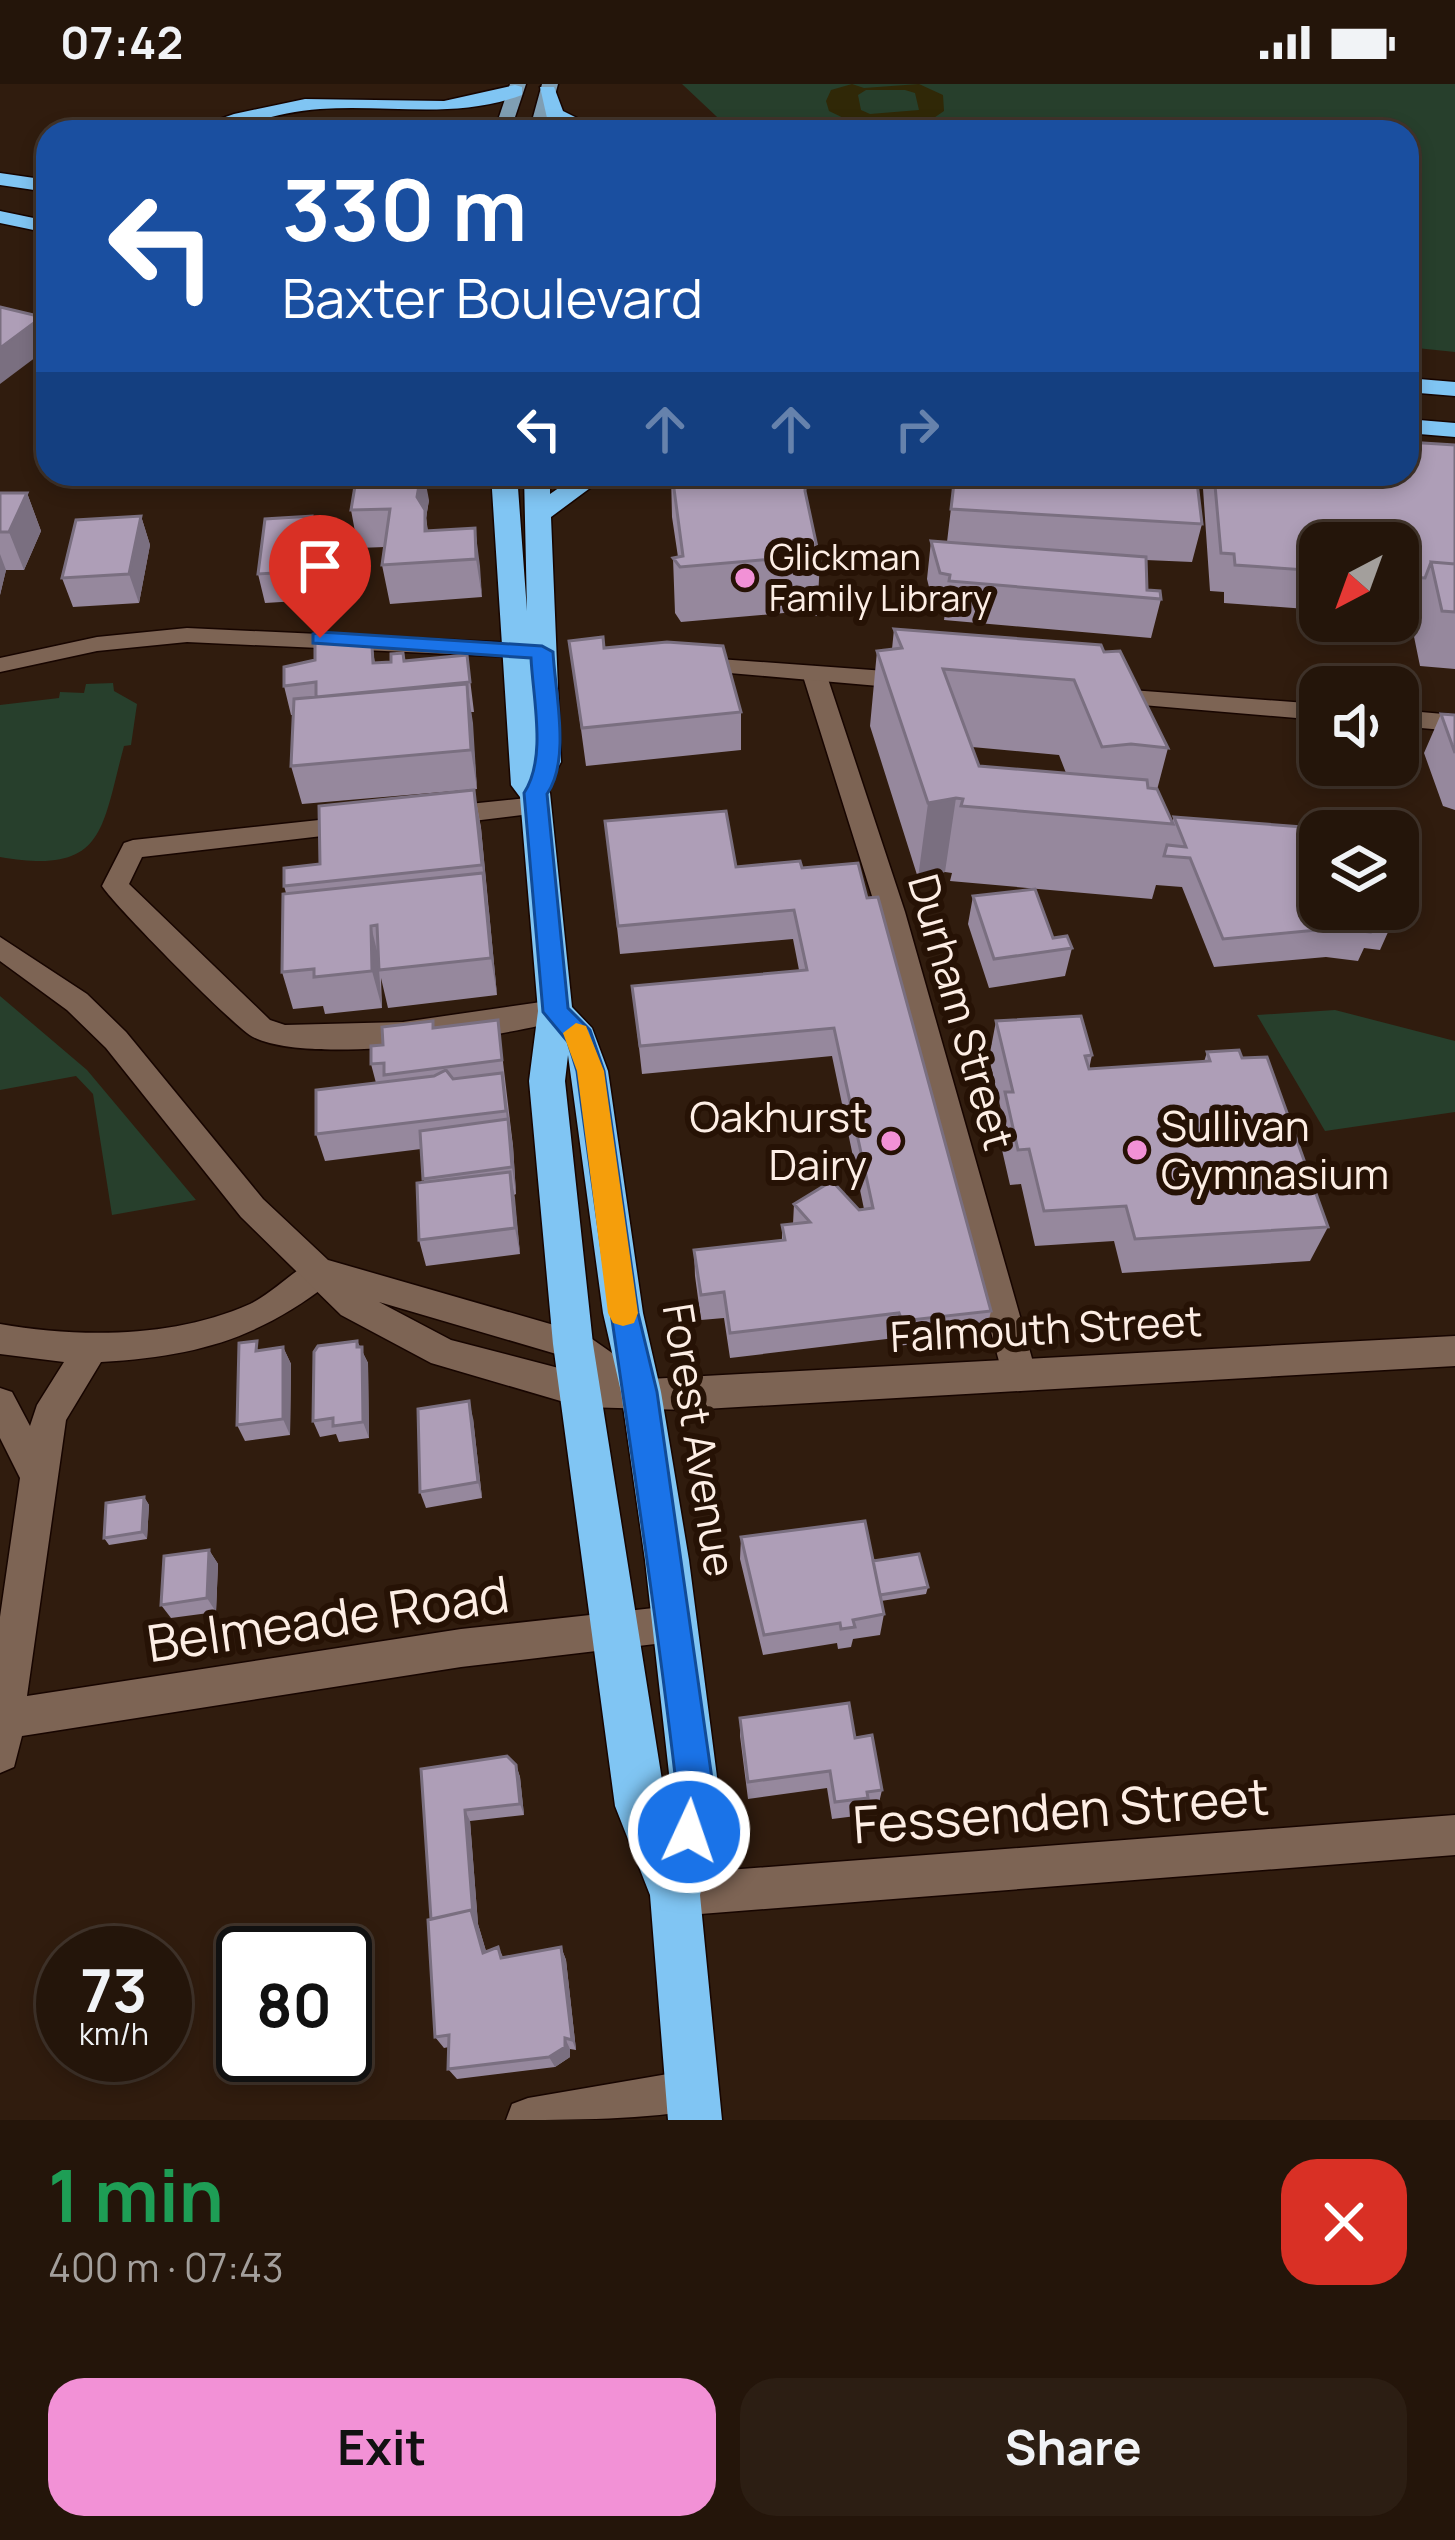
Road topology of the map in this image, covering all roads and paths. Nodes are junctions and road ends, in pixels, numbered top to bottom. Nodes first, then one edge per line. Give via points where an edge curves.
1 (544, 86) edge
2 (516, 88) edge
3 (242, 120) edge
4 (271, 120) edge
5 (463, 120) edge
6 (506, 120) edge
7 (528, 120) edge
8 (539, 120) edge
9 (568, 120) edge
10 (0, 162) edge
11 (33, 162) dead end
12 (0, 179) edge
13 (36, 185) edge
14 (0, 204) edge
15 (36, 210) edge
16 (0, 217) edge
17 (36, 224) edge
18 (1419, 386) edge
19 (1455, 389) edge
20 (1419, 417) edge
21 (1455, 420) edge
22 (1419, 427) edge
23 (1455, 430) edge
24 (507, 486) edge
25 (537, 486) edge
26 (579, 486) edge
27 (538, 514) junction
28 (543, 652) junction
29 (673, 662) edge
30 (0, 665) edge
31 (814, 673) junction
32 (948, 684) edge
33 (1083, 694) edge
34 (1299, 710) edge
35 (1419, 720) edge
36 (1455, 723) edge
37 (536, 800) junction
38 (419, 818) edge
39 (372, 823) edge
40 (0, 946) edge
41 (556, 1012) junction
42 (320, 1272) junction
43 (0, 1339) edge
44 (573, 1345) junction
45 (89, 1351) junction
46 (1455, 1351) edge
47 (1020, 1376) junction
48 (583, 1392) junction
49 (641, 1392) junction
50 (0, 1403) edge
51 (38, 1477) junction
52 (671, 1624) junction
53 (614, 1630) junction
54 (1, 1731) edge
55 (1455, 1835) edge
56 (675, 1895) junction
57 (693, 2106) edge
58 (528, 2120) edge

1 - 7 main road
1 - 8 main road
1 - 9 highway via 554,114
2 - 3 highway via 454,108 298,106
2 - 6 main road
4 - 5 highway via 322,110
10 - 11 highway
12 - 13 highway
14 - 15 highway
16 - 17 highway
18 - 19 highway
20 - 21 highway
22 - 23 highway
24 - 28 highway, Forest Avenue
25 - 27 highway, Forest Avenue
26 - 27 highway
27 - 28 highway, Forest Avenue
28 - 30 street via 205,635 98,644
28 - 37 highway, Forest Avenue via 526,785
29 - 31 street
31 - 32 street
31 - 47 street, Durham Street
33 - 34 street
35 - 36 street
37 - 38 street
37 - 41 highway, Forest Avenue
39 - 41 street via 133,849 115,886 274,1036 331,1038
40 - 42 street, Falmouth Street via 116,1040 252,1208
41 - 44 highway, Forest Avenue via 547,1081
41 - 49 highway, Forest Avenue via 580,1037 590,1071
42 - 44 street
42 - 45 street via 262,1314
42 - 48 street, Falmouth Street via 353,1305 443,1354
43 - 45 street
44 - 48 highway, Forest Avenue
44 - 49 street
45 - 51 street via 49,1416
46 - 47 street, Falmouth Street
47 - 49 street, Falmouth Street
48 - 49 street, Falmouth Street
48 - 53 highway, Forest Avenue
49 - 52 highway, Forest Avenue
50 - 51 street
51 - 54 street
52 - 53 street, Belmeade Road
52 - 56 highway, Forest Avenue via 697,1800
53 - 54 street, Belmeade Road via 461,1648
53 - 56 highway, Forest Avenue via 639,1806
55 - 56 street, Fessenden Street
56 - 57 highway, Forest Avenue
57 - 58 street

